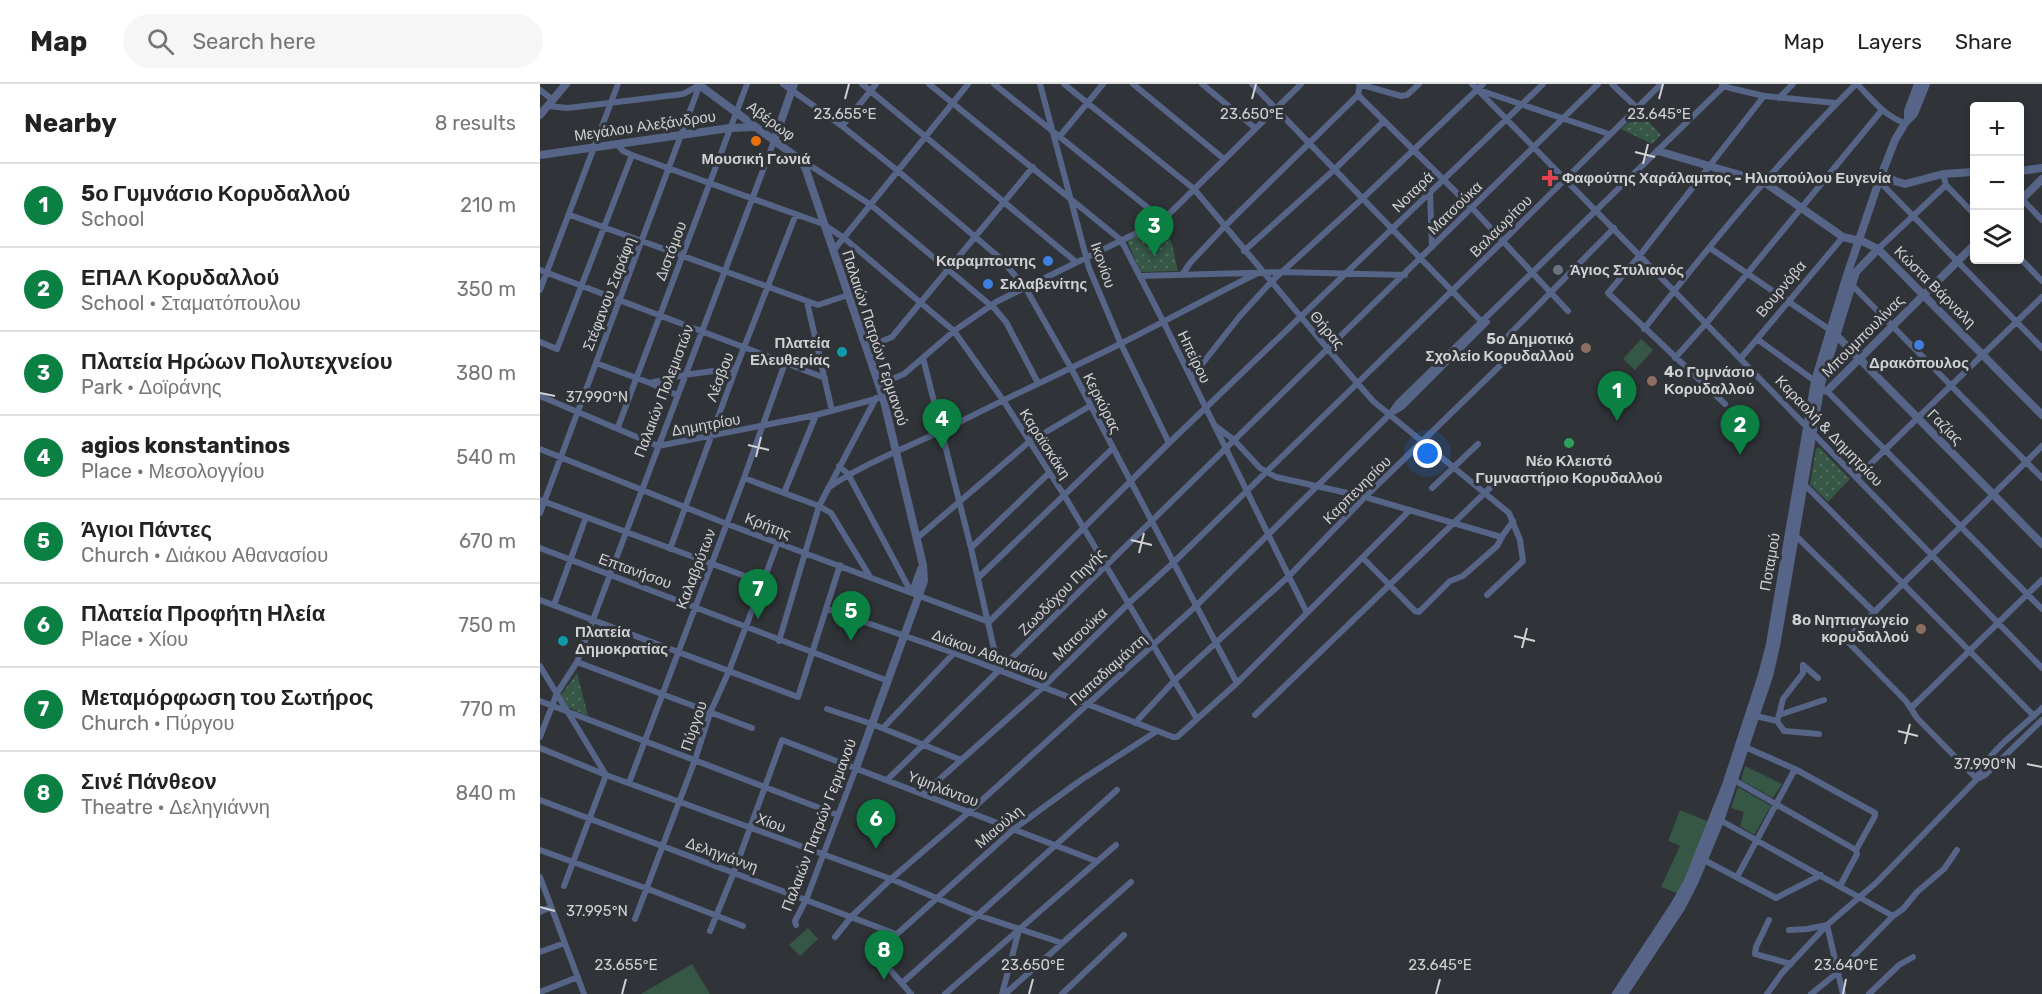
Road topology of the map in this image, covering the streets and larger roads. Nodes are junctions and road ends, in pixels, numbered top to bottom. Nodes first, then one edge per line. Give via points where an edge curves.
1 (566, 84) edge
2 (618, 84) edge
3 (699, 84) edge
4 (747, 84) edge
5 (783, 84) edge
6 (862, 84) edge
7 (876, 84) edge
8 (929, 84) edge
9 (968, 84) edge
10 (994, 84) edge
11 (1040, 84) edge
12 (1064, 84) edge
13 (1102, 84) edge
14 (1133, 84) edge
15 (1202, 84) edge
16 (1252, 84) edge
17 (1301, 84) edge
18 (1360, 84) edge
19 (1419, 84) edge
20 (1543, 84) edge
21 (1598, 84) edge
22 (1612, 84) edge
23 (1661, 84) edge
24 (1793, 84) edge
25 (1857, 84) edge
26 (1918, 84) edge
27 (1926, 84) edge
28 (1724, 85) edge
29 (1478, 86) edge
30 (793, 87) edge
31 (540, 90) edge
32 (871, 91) junction
33 (1358, 95) junction
34 (1764, 96) junction
35 (1779, 98) junction
36 (550, 103) junction
37 (611, 103) junction
38 (1087, 103) junction
39 (1836, 103) junction
40 (952, 104) junction
41 (1521, 105) junction
42 (1636, 108) junction
43 (1276, 109) junction
44 (1882, 111) junction
45 (736, 113) junction
46 (540, 115) edge
47 (1506, 119) junction
48 (1562, 119) junction
49 (1384, 121) junction
50 (1906, 121) junction
51 (842, 126) junction
52 (754, 127) junction
53 (730, 128) junction
54 (1256, 128) junction
55 (1053, 130) junction
56 (682, 134) junction
57 (1609, 134) junction
58 (1060, 136) junction
59 (926, 138) junction
60 (774, 141) junction
61 (1309, 142) junction
62 (617, 144) junction
63 (540, 147) edge
64 (1534, 147) junction
65 (593, 148) junction
66 (1412, 151) junction
67 (1658, 151) junction
68 (557, 152) junction
69 (540, 155) edge
70 (632, 155) junction
71 (799, 159) junction
72 (1224, 159) junction
73 (1710, 165) junction
74 (1034, 167) junction
75 (2042, 168) edge
76 (669, 169) junction
77 (1335, 169) junction
78 (2024, 170) edge
79 (898, 171) junction
80 (1970, 172) edge
81 (1943, 174) junction
82 (1881, 178) junction
83 (1565, 179) junction
84 (2042, 179) edge
85 (1443, 180) junction
86 (1764, 182) junction
87 (710, 183) junction
88 (1946, 186) junction
89 (1194, 189) junction
90 (1430, 192) junction
91 (2024, 195) edge
92 (1070, 197) junction
93 (752, 198) junction
94 (1363, 198) junction
95 (1004, 203) junction
96 (2024, 203) edge
97 (871, 204) junction
98 (1472, 208) junction
99 (1802, 208) junction
100 (1970, 210) edge
101 (1597, 211) junction
102 (796, 214) junction
103 (570, 215) junction
104 (1913, 216) junction
105 (1163, 220) junction
106 (2042, 220) edge
107 (823, 224) junction
108 (604, 227) junction
109 (1224, 227) junction
110 (1614, 228) junction
111 (1392, 229) junction
112 (1842, 237) junction
113 (844, 238) junction
114 (976, 238) junction
115 (1121, 240) junction
116 (1503, 241) junction
117 (1859, 241) junction
118 (642, 242) junction
119 (1432, 247) junction
120 (1710, 248) junction
121 (1878, 249) junction
122 (1970, 249) edge
123 (832, 251) junction
124 (1244, 251) junction
125 (682, 255) junction
126 (1640, 255) junction
127 (1086, 257) junction
128 (1420, 259) junction
129 (1076, 262) junction
130 (1958, 262) junction
131 (2024, 263) edge
132 (948, 270) junction
133 (544, 271) edge
134 (724, 271) junction
135 (1282, 272) junction
136 (1259, 273) junction
137 (1533, 273) junction
138 (1748, 273) junction
139 (1346, 274) junction
140 (1405, 274) junction
141 (1182, 275) junction
142 (1140, 276) junction
143 (2042, 280) edge
144 (1271, 282) junction
145 (1524, 282) junction
146 (1851, 284) junction
147 (582, 285) junction
148 (768, 286) junction
149 (1025, 286) junction
150 (540, 290) edge
151 (1452, 290) junction
152 (1674, 290) junction
153 (1550, 291) junction
154 (1924, 294) junction
155 (848, 295) junction
156 (2042, 297) edge
157 (620, 301) junction
158 (1788, 301) junction
159 (807, 302) junction
160 (922, 303) junction
161 (990, 306) junction
162 (1568, 311) dead end
163 (660, 316) junction
164 (1301, 317) junction
165 (1163, 321) junction
166 (1482, 322) junction
167 (2017, 322) junction
168 (1706, 323) junction
169 (1893, 325) junction
170 (1644, 329) junction
171 (701, 331) junction
172 (954, 331) junction
173 (1832, 332) junction
174 (1757, 339) junction
175 (540, 342) edge
176 (1502, 342) dead end
177 (1121, 344) junction
178 (744, 347) junction
179 (866, 348) junction
180 (1327, 348) junction
181 (2042, 348) edge
182 (1513, 353) dead end
183 (1983, 354) junction
184 (923, 358) junction
185 (1675, 358) junction
186 (1741, 358) junction
187 (1859, 359) junction
188 (596, 363) junction
189 (785, 363) junction
190 (736, 368) junction
191 (1071, 368) junction
192 (684, 375) junction
193 (636, 378) junction
194 (825, 378) junction
195 (1191, 378) junction
196 (1815, 381) junction
197 (650, 383) junction
198 (1038, 383) junction
199 (1357, 384) junction
200 (878, 385) junction
201 (1951, 385) junction
202 (1823, 390) junction
203 (677, 395) junction
204 (540, 396) edge
205 (879, 397) junction
206 (1003, 400) junction
207 (1725, 404) dead end
208 (1090, 406) junction
209 (1205, 408) junction
210 (579, 411) junction
211 (832, 411) junction
212 (1390, 414) junction
213 (816, 415) junction
214 (2042, 415) edge
215 (1917, 418) junction
216 (1213, 425) junction
217 (618, 427) junction
218 (763, 427) junction
219 (1810, 429) junction
220 (941, 432) junction
221 (710, 437) junction
222 (1234, 440) junction
223 (1029, 441) junction
224 (1422, 442) junction
225 (1169, 443) junction
226 (1478, 444) dead end
227 (658, 446) junction
228 (2042, 446) edge
229 (1224, 448) junction
230 (540, 449) edge
231 (1112, 449) junction
232 (1885, 449) junction
233 (897, 452) junction
234 (561, 458) junction
235 (2026, 462) junction
236 (839, 466) junction
237 (1453, 467) junction
238 (1049, 473) junction
239 (1267, 473) junction
240 (848, 474) junction
241 (1857, 477) junction
242 (744, 478) junction
243 (2042, 478) edge
244 (1130, 482) junction
245 (1496, 482) dead end
246 (1804, 484) junction
247 (1318, 486) junction
248 (828, 488) junction
249 (1432, 488) dead end
250 (641, 489) junction
251 (1246, 492) junction
252 (784, 493) junction
253 (1483, 493) junction
254 (1064, 495) junction
255 (1993, 495) junction
256 (1365, 497) junction
257 (542, 501) edge
258 (959, 502) junction
259 (819, 506) junction
260 (685, 507) junction
261 (1410, 510) junction
262 (540, 513) edge
263 (586, 517) junction
264 (1152, 521) junction
265 (1513, 521) junction
266 (1454, 523) junction
267 (727, 524) junction
268 (1961, 526) junction
269 (1083, 529) junction
270 (625, 532) junction
271 (1268, 533) junction
272 (1795, 535) junction
273 (1501, 537) junction
274 (916, 539) junction
275 (778, 542) junction
276 (2042, 544) edge
277 (540, 548) edge
278 (971, 548) junction
279 (670, 549) junction
280 (806, 554) junction
281 (1932, 555) junction
282 (1363, 558) junction
283 (571, 560) junction
284 (1173, 563) junction
285 (710, 564) junction
286 (840, 565) junction
287 (1106, 565) junction
288 (609, 574) junction
289 (869, 576) junction
290 (1289, 576) junction
291 (978, 578) junction
292 (2042, 580) edge
293 (761, 582) junction
294 (1389, 583) junction
295 (1903, 583) junction
296 (914, 593) junction
297 (2028, 594) junction
298 (1487, 595) dead end
299 (540, 600) edge
300 (1129, 603) junction
301 (554, 605) junction
302 (694, 606) junction
303 (1196, 606) junction
304 (827, 609) junction
305 (2042, 609) edge
306 (1874, 612) junction
307 (1307, 613) junction
308 (593, 620) junction
309 (989, 622) junction
310 (1998, 623) junction
311 (745, 627) junction
312 (905, 637) junction
313 (779, 641) junction
314 (1217, 642) junction
315 (1153, 646) junction
316 (679, 652) junction
317 (1971, 652) junction
318 (814, 653) junction
319 (954, 653) junction
320 (577, 662) junction
321 (540, 666) edge
322 (2042, 668) edge
323 (729, 671) junction
324 (999, 671) junction
325 (1818, 678) dead end
326 (888, 681) junction
327 (1174, 681) junction
328 (1237, 682) junction
329 (1042, 688) junction
330 (557, 693) junction
331 (662, 694) junction
332 (1824, 700) dead end
333 (540, 701) edge
334 (1087, 705) junction
335 (553, 706) junction
336 (827, 708) dead end
337 (1911, 708) junction
338 (2042, 708) edge
339 (567, 711) junction
340 (710, 712) junction
341 (1255, 715) dead end
342 (1756, 716) junction
343 (2034, 716) junction
344 (1778, 718) junction
345 (1197, 719) junction
346 (2042, 720) edge
347 (1135, 723) junction
348 (872, 724) junction
349 (752, 728) dead end
350 (883, 728) junction
351 (1157, 731) junction
352 (1819, 734) dead end
353 (540, 737) edge
354 (646, 740) junction
355 (924, 744) junction
356 (1745, 747) junction
357 (540, 748) edge
358 (695, 759) junction
359 (961, 760) junction
360 (856, 768) junction
361 (1795, 769) junction
362 (606, 775) junction
363 (1977, 779) junction
364 (887, 780) junction
365 (1734, 780) junction
366 (629, 783) junction
367 (766, 786) junction
368 (1117, 790) dead end
369 (923, 795) junction
370 (540, 800) edge
371 (680, 802) junction
372 (1777, 804) junction
373 (969, 812) junction
374 (838, 815) junction
375 (1717, 819) junction
376 (591, 820) junction
377 (750, 828) junction
378 (1014, 828) junction
379 (1756, 841) junction
380 (1054, 844) junction
381 (1116, 845) dead end
382 (662, 846) junction
383 (540, 850) edge
384 (1856, 850) junction
385 (1957, 850) dead end
386 (823, 855) junction
387 (1704, 860) junction
388 (1096, 861) junction
389 (574, 862) junction
390 (734, 872) junction
391 (1821, 875) junction
392 (540, 877) edge
393 (1737, 877) junction
394 (891, 879) junction
395 (1131, 882) dead end
396 (564, 886) dead end
397 (1840, 886) junction
398 (648, 889) junction
399 (1861, 897) junction
400 (935, 898) junction
401 (806, 900) junction
402 (551, 907) junction
403 (540, 912) edge
404 (718, 915) junction
405 (977, 915) junction
406 (852, 916) junction
407 (1893, 916) junction
408 (635, 919) dead end
409 (1769, 920) dead end
410 (796, 925) dead end
411 (1827, 925) junction
412 (743, 926) dead end
413 (1019, 930) junction
414 (1789, 930) dead end
415 (710, 931) dead end
416 (896, 934) junction
417 (1124, 935) dead end
418 (835, 937) dead end
419 (565, 943) junction
420 (1062, 943) junction
421 (540, 952) edge
422 (1913, 957) dead end
423 (1791, 964) junction
424 (1837, 973) junction
425 (578, 977) junction
426 (902, 983) junction
427 (540, 992) edge
428 (584, 994) edge
429 (911, 994) edge
430 (945, 994) edge
431 (1003, 994) edge
432 (1062, 994) edge
433 (1616, 994) edge
434 (1624, 994) edge
435 (1767, 994) edge
436 (1811, 994) edge
437 (1843, 994) edge
438 (1869, 994) edge

1 - 36 street
2 - 37 street
3 - 37 street via 683,94
3 - 45 street, Αβέρωφ
3 - 56 street, Στέφανου Σαράφη
4 - 45 street, Διστόμου
5 - 30 street, Κερκύρας
6 - 32 street
7 - 32 street
8 - 40 street, Ηπείρου
9 - 40 street
10 - 55 street
11 - 55 street, Ικονίου
12 - 38 street, Θήρας
13 - 38 street
14 - 72 street
15 - 54 street
16 - 43 street
17 - 43 street
18 - 19 street via 1401,96
18 - 33 street
20 - 41 street, Νοταρά
21 - 48 street, Ματσούκα
22 - 42 street
23 - 42 street, Βαλαωρίτου
24 - 35 street
25 - 39 street
25 - 44 street
26 - 50 street, Ποταμού
27 - 50 street, Ποταμού via 1914,114
28 - 34 street
28 - 67 street, Παπαδιαμάντη
29 - 41 street
29 - 47 street, Καραολή & Δημητρίου
29 - 66 street
30 - 51 street, Κερκύρας
30 - 60 street, Παλαιών Πολεμιστών
31 - 36 street
32 - 51 street
32 - 59 street
33 - 49 street
33 - 61 street
34 - 35 street
34 - 73 street
35 - 39 street
36 - 37 street via 568,108
36 - 46 street
37 - 65 street
38 - 58 street
38 - 89 street, Θήρας
39 - 86 street
40 - 59 street
40 - 74 street, Ηπείρου
41 - 47 street, Νοταρά
41 - 48 street
42 - 57 street, Βαλαωρίτου
43 - 54 street
43 - 61 street
44 - 50 street
44 - 99 street
45 - 52 street, Αβέρωφ
45 - 53 street, Διστόμου
47 - 64 street, Καραολή & Δημητρίου
47 - 85 street, Νοταρά
48 - 57 street
48 - 64 street, Ματσούκα
49 - 66 street
49 - 77 street
50 - 82 street, Ποταμού
51 - 79 street, Κερκύρας
52 - 53 street, Μεγάλου Αλεξάνδρου
52 - 60 street, Αβέρωφ
53 - 56 street, Μεγάλου Αλεξάνδρου
53 - 87 street, Διστόμου
54 - 72 street
55 - 58 street
55 - 92 street, Ικονίου
56 - 62 street, Μεγάλου Αλεξάνδρου
56 - 76 street, Στέφανου Σαράφη
57 - 83 street, Βαλαωρίτου
58 - 105 street
59 - 79 street
59 - 95 street
60 - 71 street, Αβέρωφ
60 - 93 street, Παλαιών Πολεμιστών
61 - 77 street
61 - 109 street
62 - 65 street, Μεγάλου Αλεξάνδρου
62 - 70 street, Καραϊσκάκη
63 - 68 street
64 - 83 street, Καραολή & Δημητρίου
64 - 98 street, Ματσούκα
65 - 68 street, Μεγάλου Αλεξάνδρου
65 - 103 street
66 - 85 street
66 - 94 street
67 - 73 street, Κώστα Βάρναλη
67 - 101 street, Παπαδιαμάντη
68 - 69 street, Μεγάλου Αλεξάνδρου
70 - 76 street, Καραϊσκάκη
70 - 108 street
71 - 97 street
71 - 107 street, Παλαιών Πατρών Γερμανού via 808,174
72 - 89 street
73 - 86 street, Κώστα Βάρναλη
73 - 126 street
74 - 92 street, Ηπείρου
74 - 95 street
75 - 78 street
76 - 87 street, Καραϊσκάκη
76 - 118 street, Στέφανου Σαράφη
77 - 94 street
77 - 124 street
79 - 97 street
79 - 114 street, Κερκύρας
80 - 81 street
81 - 82 street via 1905,184
81 - 88 street
82 - 104 street
82 - 117 street, Ποταμού
83 - 101 street, Καραολή & Δημητρίου
83 - 116 street, Βαλαωρίτου
84 - 91 street
85 - 90 street, Νοταρά
85 - 98 street
86 - 99 street, Κώστα Βάρναλη
86 - 120 street
87 - 93 street, Καραϊσκάκη
87 - 125 street, Διστόμου
88 - 100 street
88 - 104 street
89 - 105 street
89 - 109 street, Θήρας
90 - 111 street, Νοταρά
90 - 119 street
92 - 115 street, Ηπείρου
92 - 127 street, Ικονίου
93 - 102 street, Καραϊσκάκη
93 - 134 street, Παλαιών Πολεμιστών
94 - 111 street
94 - 135 street
95 - 114 street
95 - 129 street
96 - 106 street
97 - 113 street
97 - 132 street
98 - 116 street
98 - 119 street, Ματσούκα
99 - 112 street, Κώστα Βάρναλη
99 - 138 street
101 - 110 street, Καραολή & Δημητρίου
101 - 137 street, Παπαδιαμάντη
102 - 107 street, Καραϊσκάκη
102 - 148 street, Λέσβου
103 - 108 street
103 - 133 street
104 - 121 street
104 - 130 street
105 - 115 street
107 - 113 street, Καραϊσκάκη
107 - 123 street, Παλαιών Πατρών Γερμανού
108 - 118 street
108 - 147 street
109 - 124 street, Θήρας
109 - 141 street
110 - 126 street, Καραολή & Δημητρίου
110 - 153 street
111 - 128 street
111 - 139 street, Νοταρά
112 - 117 street, Κώστα Βάρναλη
112 - 158 street, Βουρνόβα
113 - 123 street
113 - 160 street, Καραϊσκάκη
114 - 132 street
114 - 149 street, Κερκύρας
115 - 127 street
115 - 142 street, Ηπείρου
116 - 137 street
116 - 151 street, Βαλαωρίτου
117 - 121 street, Κώστα Βάρναλη
117 - 173 street, Ποταμού
118 - 125 street
118 - 157 street, Στέφανου Σαράφη
119 - 128 street, Ματσούκα
120 - 138 street
120 - 152 street
121 - 146 street, Ποταμού via 1859,268
121 - 154 street, Κώστα Βάρναλη
122 - 130 street, Μπουμπουλίνας
123 - 155 street, Παλαιών Πατρών Γερμανού
124 - 136 street, Θήρας
125 - 134 street
125 - 163 street, Διστόμου
126 - 152 street, Καραολή & Δημητρίου
126 - 170 street via 1608,293
127 - 129 street
127 - 177 street, Ικονίου
128 - 140 street, Ματσούκα
128 - 151 street
129 - 149 street
130 - 154 street, Μπουμπουλίνας
130 - 167 street
131 - 143 street
132 - 160 street
132 - 161 street
133 - 147 street
133 - 150 street
134 - 148 street
134 - 171 street, Παλαιών Πολεμιστών
135 - 136 street
135 - 139 street
135 - 144 street
136 - 141 street
136 - 144 street, Θήρας
136 - 165 street
137 - 145 street, Παπαδιαμάντη
137 - 153 street
138 - 158 street
138 - 168 street
139 - 140 street
139 - 164 street, Νοταρά
140 - 180 street, Ματσούκα
141 - 142 street
142 - 165 street, Ηπείρου
144 - 164 street, Θήρας
144 - 195 street
145 - 166 street, Παπαδιαμάντη
145 - 212 street, Παπαδιαμάντη via 1462,348
146 - 169 street
146 - 173 street, Ποταμού
147 - 157 street
147 - 175 street via 557,349
148 - 159 street
148 - 178 street, Λέσβου
149 - 161 street
149 - 191 street, Κερκύρας
151 - 166 street
151 - 199 street, Βαλαωρίτου
152 - 168 street, Καραολή & Δημητρίου
152 - 170 street
153 - 162 street
153 - 176 street
154 - 169 street, Μπουμπουλίνας
154 - 183 street, Κώστα Βάρναλη
155 - 159 street via 818,305
155 - 179 street, Παλαιών Πατρών Γερμανού
156 - 167 street
157 - 163 street
157 - 188 street, Στέφανου Σαράφη
158 - 173 street
158 - 174 street, Βουρνόβα
159 - 194 street
160 - 172 street, Καραϊσκάκη
160 - 179 street via 892,338
161 - 172 street
161 - 198 street via 1006,322
163 - 171 street
163 - 193 street, Διστόμου
164 - 180 street, Θήρας
164 - 209 street, Νοταρά
165 - 177 street
165 - 195 street, Ηπείρου
166 - 212 street, Παπαδιαμάντη
167 - 181 street
167 - 183 street
168 - 185 street
168 - 186 street, Καραολή & Δημητρίου
169 - 187 street, Μπουμπουλίνας
169 - 201 street
170 - 185 street
171 - 178 street
171 - 192 street, Παλαιών Πολεμιστών
172 - 184 street
172 - 206 street, Καραϊσκάκη
173 - 187 street, Γαζίας
173 - 196 street, Ποταμού
173 - 202 street, Ποταμού
174 - 186 street, Βουρνόβα
174 - 196 street
177 - 191 street
177 - 225 street, Ικονίου
178 - 189 street
178 - 190 street, Λέσβου
179 - 200 street, Παλαιών Πατρών Γερμανού
180 - 199 street, Θήρας
180 - 222 street, Ματσούκα
182 - 224 street, Καρπενησίου
183 - 201 street
183 - 214 street, Κώστα Βάρναλη
184 - 200 street via 904,374
184 - 220 street
185 - 207 street
186 - 219 street, Καραολή & Δημητρίου
187 - 202 street, Μπουμπουλίνας
187 - 215 street, Γαζίας
188 - 193 street
188 - 210 street, Στέφανου Σαράφη
189 - 194 street
189 - 218 street, Καλαβρύτων
190 - 192 street
190 - 221 street, Λέσβου
191 - 198 street
191 - 208 street, Κερκύρας
192 - 197 street
192 - 203 street, Παλαιών Πολεμιστών
193 - 197 street
193 - 217 street, Διστόμου
194 - 211 street
195 - 209 street, Ηπείρου
196 - 219 street, Ποταμού
197 - 203 street
198 - 206 street
199 - 212 street, Θήρας
199 - 239 street, Βαλαωρίτου
200 - 205 street, Παλαιών Πατρών Γερμανού
201 - 215 street
201 - 235 street
202 - 219 street, Ποταμού
202 - 232 street
203 - 227 street, Παλαιών Πολεμιστών
204 - 210 street, Δημητρίου
205 - 211 street, Δημητρίου
205 - 233 street, Παλαιών Πατρών Γερμανού
205 - 236 street
206 - 220 street
206 - 223 street, Καραϊσκάκη
208 - 223 street
208 - 231 street, Κερκύρας
209 - 216 street, Ηπείρου
209 - 225 street, Νοταρά
210 - 217 street, Δημητρίου
210 - 234 street, Στέφανου Σαράφη
211 - 213 street, Δημητρίου
212 - 224 street, Θήρας
212 - 247 street, Παπαδιαμάντη
213 - 218 street, Δημητρίου
213 - 252 street
215 - 232 street
215 - 255 street, Γαζίας
216 - 222 street, Ηπείρου
216 - 229 street
217 - 227 street, Δημητρίου
218 - 221 street, Δημητρίου
218 - 242 street, Καλαβρύτων
219 - 241 street, Καραολή & Δημητρίου
219 - 246 street, Ποταμού
219 - 375 street, Ποταμού via 1768,651
220 - 233 street
220 - 258 street
221 - 227 street, Δημητρίου
221 - 260 street, Λέσβου
222 - 229 street, Ζωοδόχου Πηγής
222 - 239 street, Ηπείρου
223 - 238 street, Καραϊσκάκη
223 - 258 street
224 - 237 street, Θήρας
224 - 256 street, Καρπενησίου
225 - 244 street, Νοταρά
226 - 237 street
227 - 250 street, Παλαιών Πολεμιστών
228 - 235 street
229 - 251 street
229 - 264 street, Ζωοδόχου Πηγής
230 - 234 street, Κρήτης
231 - 244 street, Κερκύρας
231 - 254 street
232 - 241 street
232 - 268 street
233 - 240 street
233 - 274 street, Παλαιών Πατρών Γερμανού
234 - 250 street, Κρήτης
234 - 257 street, Στέφανου Σαράφη
235 - 243 street
235 - 255 street
236 - 240 street
236 - 248 street
237 - 249 street
237 - 253 street, Θήρας
238 - 254 street, Καραϊσκάκη
238 - 278 street
239 - 247 street, Ηπείρου
239 - 251 street, Ματσούκα
240 - 248 street
240 - 296 street
241 - 281 street, Καραολή & Δημητρίου
242 - 252 street
242 - 267 street, Καλαβρύτων
244 - 264 street, Κερκύρας
244 - 269 street, Νοταρά
245 - 253 street
246 - 272 street, Ποταμού
246 - 295 street
247 - 256 street, Ηπείρου
247 - 271 street, Παπαδιαμάντη
248 - 259 street
250 - 260 street, Κρήτης
250 - 270 street, Παλαιών Πολεμιστών
251 - 271 street
251 - 284 street, Ματσούκα
252 - 259 street
253 - 265 street, Θήρας via 1509,513
253 - 266 street
254 - 269 street, Καραϊσκάκη
254 - 291 street
255 - 268 street
255 - 276 street, Γαζίας
256 - 261 street, Ηπείρου
256 - 290 street, Καρπενησίου
257 - 262 street, Στέφανου Σαράφη
257 - 263 street
258 - 274 street
258 - 278 street
259 - 280 street
259 - 289 street via 834,517
260 - 267 street, Κρήτης
260 - 279 street, Λέσβου
261 - 266 street, Ηπείρου
261 - 282 street
263 - 270 street
263 - 283 street
264 - 284 street, Κερκύρας
264 - 287 street, Ζωοδόχου Πηγής
265 - 273 street
265 - 298 street, Θήρας via 1523,561
266 - 273 street, Ηπείρου
266 - 294 street
267 - 275 street, Κρήτης
267 - 285 street, Καλαβρύτων
268 - 281 street
268 - 297 street
269 - 287 street, Καραϊσκάκη
269 - 309 street, Νοταρά
270 - 279 street
270 - 288 street, Παλαιών Πολεμιστών
271 - 290 street
271 - 303 street, Παπαδιαμάντη
272 - 306 street
272 - 342 street, Ποταμού via 1775,652
273 - 294 street via 1492,551 1463,576 1450,581 1418,612
274 - 296 street, Παλαιών Πατρών Γερμανού via 924,581
275 - 280 street, Κρήτης
275 - 293 street, Πύργου
277 - 283 street, Επτανήσου
278 - 291 street
279 - 285 street
280 - 286 street, Κρήτης
280 - 313 street
281 - 295 street
281 - 310 street, Καραολή & Δημητρίου
282 - 294 street
282 - 307 street
283 - 288 street, Επτανήσου
283 - 301 street
284 - 300 street, Ματσούκα
284 - 303 street, Κερκύρας
285 - 293 street
285 - 302 street, Καλαβρύτων
286 - 289 street, Κρήτης
286 - 304 street
287 - 300 street, Καραϊσκάκη
287 - 324 street, Ζωοδόχου Πηγής
288 - 302 street, Επτανήσου
288 - 308 street, Παλαιών Πολεμιστών
289 - 296 street, Κρήτης
290 - 307 street
290 - 314 street, Καρπενησίου
291 - 309 street
292 - 297 street
293 - 311 street, Πύργου
294 - 341 street
295 - 306 street
295 - 317 street
296 - 309 street, Κρήτης
296 - 312 street, Παλαιών Πατρών Γερμανού
297 - 305 street
297 - 310 street
299 - 301 street
300 - 315 street, Καραϊσκάκη
300 - 329 street, Ματσούκα
301 - 308 street
302 - 311 street, Επτανήσου
302 - 316 street, Καλαβρύτων
303 - 314 street, Κερκύρας
303 - 315 street, Παπαδιαμάντη
304 - 312 street, Διάκου Αθανασίου
304 - 318 street
306 - 337 street via 1845,640
307 - 328 street
308 - 316 street
308 - 320 street, Παλαιών Πολεμιστών
309 - 324 street
310 - 317 street
310 - 322 street, Καραολή & Δημητρίου
311 - 313 street, Επτανήσου
311 - 323 street, Πύργου
312 - 319 street, Διάκου Αθανασίου
312 - 326 street, Παλαιών Πατρών Γερμανού
313 - 318 street, Επτανήσου
314 - 327 street, Καρπενησίου
314 - 328 street, Κερκύρας
315 - 327 street, Καραϊσκάκη
315 - 334 street, Παπαδιαμάντη
316 - 323 street
316 - 331 street, Καλαβρύτων
317 - 337 street
317 - 343 street
318 - 323 street via 798,698
318 - 326 street, Επτανήσου
319 - 324 street, Διάκου Αθανασίου
319 - 350 street
320 - 330 street, Παλαιών Πολεμιστών
320 - 331 street
321 - 330 street
323 - 340 street, Πύργου
324 - 329 street, Διάκου Αθανασίου
324 - 355 street, Ζωοδόχου Πηγής
325 - 344 street via 1803,665 1803,673 1783,699
326 - 348 street, Παλαιών Πατρών Γερμανού
327 - 345 street, Καραϊσκάκη
327 - 347 street, Καρπενησίου
328 - 345 street
329 - 334 street, Διάκου Αθανασίου
329 - 359 street, Ματσούκα
330 - 335 street, Παλαιών Πολεμιστών
330 - 339 street
331 - 340 street
331 - 354 street, Καλαβρύτων
332 - 344 street
333 - 335 street
334 - 347 street, Διάκου Αθανασίου
334 - 373 street, Παπαδιαμάντη
335 - 339 street
335 - 353 street, Παλαιών Πολεμιστών
336 - 348 street
337 - 363 street
338 - 343 street
339 - 354 street
339 - 362 street
340 - 349 street
340 - 358 street, Πύργου
342 - 344 street
342 - 356 street, Ποταμού
343 - 363 street via 1998,749
344 - 352 street via 1784,731
345 - 351 street, Διάκου Αθανασίου via 1178,737
346 - 363 street
347 - 351 street, Διάκου Αθανασίου
348 - 350 street
348 - 360 street, Παλαιών Πατρών Γερμανού
350 - 355 street
351 - 378 street, Μιαούλη
354 - 358 street
354 - 366 street, Καλαβρύτων
355 - 359 street
355 - 364 street, Ζωοδόχου Πηγής
356 - 361 street
356 - 365 street, Ποταμού
357 - 362 street, Χίου
358 - 367 street
358 - 371 street, Πύργου
359 - 369 street, Ματσούκα
360 - 364 street, Υψηλάντου
360 - 367 street, Υψηλάντου via 782,740
360 - 374 street, Παλαιών Πατρών Γερμανού
361 - 372 street
361 - 384 street via 1875,813
362 - 366 street, Χίου
362 - 376 street
363 - 399 street
364 - 369 street, Υψηλάντου
365 - 372 street
365 - 375 street, Ποταμού
366 - 371 street, Χίου
367 - 374 street
367 - 377 street
368 - 380 street
369 - 373 street, Υψηλάντου
370 - 376 street, Δεληγιάννη
371 - 377 street, Χίου
371 - 382 street, Πύργου
372 - 379 street
372 - 384 street
373 - 378 street, Υψηλάντου
373 - 394 street, Παπαδιαμάντη
374 - 386 street, Παλαιών Πατρών Γερμανού
375 - 379 street
375 - 387 street, Ποταμού
375 - 433 street, Ποταμού via 1682,893
376 - 382 street, Δεληγιάννη
376 - 389 street
377 - 386 street, Χίου
377 - 390 street
378 - 380 street, Υψηλάντου
378 - 400 street, Μιαούλη
379 - 391 street
379 - 393 street
380 - 388 street, Υψηλάντου
380 - 405 street
381 - 388 street
382 - 390 street, Δεληγιάννη
382 - 398 street, Πύργου
383 - 389 street
384 - 397 street
385 - 407 street via 1944,868
386 - 394 street, Χίου
386 - 401 street, Παλαιών Πατρών Γερμανού
387 - 393 street
387 - 434 street, Ποταμού via 1685,901
388 - 413 street
389 - 396 street
389 - 398 street
390 - 401 street, Δεληγιάννη
390 - 404 street
391 - 393 street via 1776,898
391 - 397 street
392 - 402 street
394 - 400 street, Χίου
394 - 406 street, Παπαδιαμάντη
395 - 420 street
397 - 399 street
398 - 404 street
398 - 408 street, Πύργου
399 - 407 street
399 - 411 street
400 - 405 street, Χίου
400 - 416 street, Μιαούλη
401 - 406 street, Δεληγιάννη
401 - 410 street, Παλαιών Πατρών Γερμανού
402 - 403 street
402 - 419 street
404 - 412 street
404 - 415 street
405 - 413 street, Χίου
405 - 426 street
406 - 416 street, Δεληγιάννη
406 - 418 street, Παπαδιαμάντη
407 - 424 street
409 - 423 street via 1756,954
411 - 414 street
411 - 423 street
411 - 424 street
413 - 420 street, Χίου
413 - 430 street
413 - 431 street
416 - 426 street, Μιαούλη via 879,952 882,962
417 - 432 street
419 - 421 street
419 - 425 street
420 - 431 street
422 - 438 street
423 - 435 street
424 - 436 street
424 - 437 street
425 - 427 street
425 - 428 street
426 - 429 street

